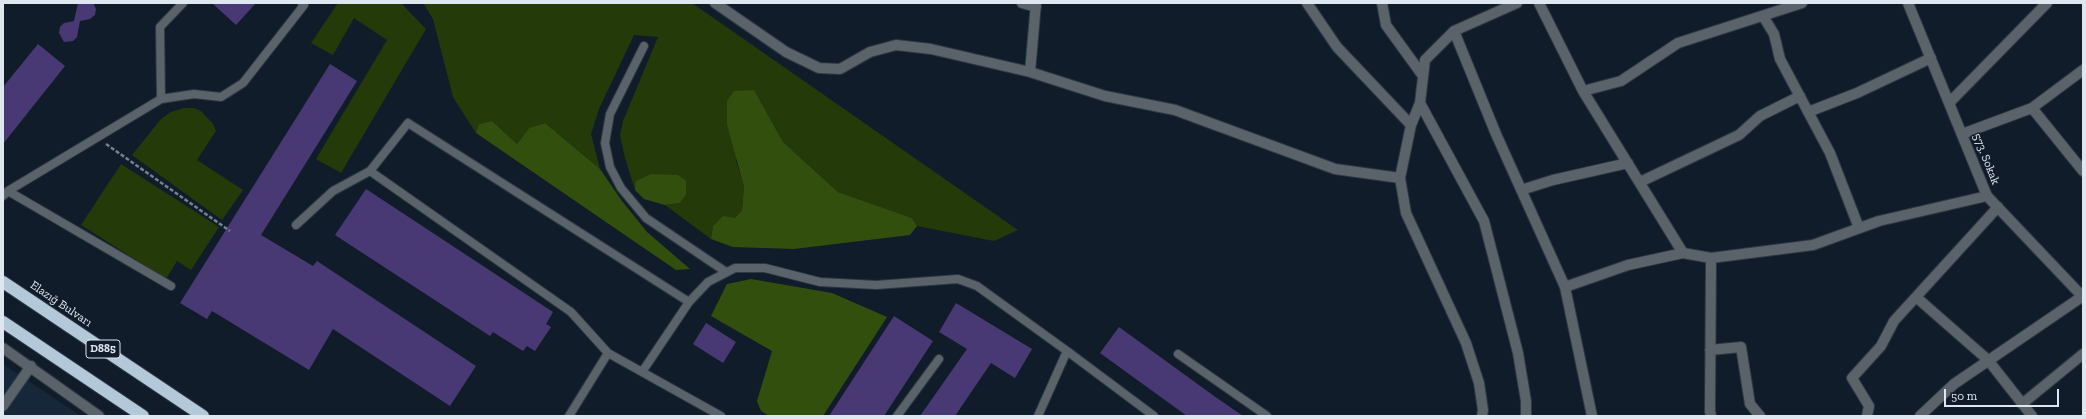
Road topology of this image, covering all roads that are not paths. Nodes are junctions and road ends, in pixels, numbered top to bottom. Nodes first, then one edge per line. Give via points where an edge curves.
1 (183, 3) edge
2 (302, 3) edge
3 (715, 3) edge
4 (1022, 3) edge
5 (1307, 3) edge
6 (1382, 3) edge
7 (1517, 3) edge
8 (1538, 3) edge
9 (1802, 3) edge
10 (1908, 3) edge
11 (2047, 3) edge
12 (1036, 5) edge
13 (1763, 16) junction
14 (1454, 31) junction
15 (644, 46) dead end
16 (1931, 58) junction
17 (2083, 70) edge
18 (1030, 72) junction
19 (1423, 76) junction
20 (1583, 91) junction
21 (1800, 96) junction
22 (161, 99) junction
23 (1420, 103) junction
24 (1949, 103) junction
25 (2032, 108) junction
26 (1808, 112) junction
27 (1411, 125) junction
28 (1962, 134) junction
29 (1628, 163) junction
30 (370, 171) junction
31 (2083, 171) edge
32 (1400, 178) junction
33 (1640, 182) junction
34 (1521, 190) junction
35 (5, 193) edge
36 (1987, 196) junction
37 (1998, 207) junction
38 (296, 225) dead end
39 (1859, 228) junction
40 (1683, 253) junction
41 (1711, 258) junction
42 (726, 272) junction
43 (3, 282) edge
44 (171, 286) dead end
45 (1565, 288) junction
46 (2083, 296) edge
47 (1916, 297) junction
48 (689, 302) junction
49 (3, 322) edge
50 (3, 348) edge
51 (1710, 350) junction
52 (1067, 351) junction
53 (608, 353) junction
54 (1178, 354) dead end
55 (2083, 354) edge
56 (939, 359) dead end
57 (1988, 360) junction
58 (31, 366) junction
59 (642, 372) junction
60 (2022, 404) junction
61 (3, 406) edge
62 (99, 416) edge
63 (143, 416) edge
64 (203, 416) edge
65 (569, 416) edge
66 (721, 416) edge
67 (897, 416) edge
68 (1038, 416) edge
69 (1154, 416) edge
70 (1267, 416) edge
71 (1482, 416) edge
72 (1526, 416) edge
73 (1592, 416) edge
74 (1711, 416) edge
75 (1760, 416) edge
76 (1867, 416) edge
77 (1920, 416) edge
78 (2032, 416) edge

1 - 22 lane via 160,27
2 - 22 lane via 304,5 243,83 221,97 194,94
3 - 18 street via 786,52 819,68 840,69 870,52 896,45 931,49
4 - 12 street
5 - 27 street via 1337,47
6 - 19 street via 1386,25
7 - 14 street
8 - 20 street
9 - 13 street
10 - 16 street, 573. Sokak
11 - 24 street
12 - 18 street
13 - 20 street via 1678,43 1621,81
13 - 21 street via 1774,34 1780,60
14 - 19 street via 1425,60
14 - 34 street
15 - 42 lane via 610,114 605,143 610,167 622,188 646,218
16 - 24 street, 573. Sokak
16 - 26 street via 1857,93
17 - 25 street
18 - 32 street via 1105,96 1176,110 1335,169
19 - 23 street
20 - 29 street
21 - 26 street
21 - 33 street via 1760,116 1739,135
22 - 35 lane
23 - 27 street
23 - 72 street via 1484,221 1518,353
24 - 28 street, 573. Sokak
25 - 28 street
25 - 31 street
26 - 39 street via 1830,153
27 - 32 street
28 - 36 street, 573. Sokak
29 - 33 street
29 - 34 street
30 - 38 lane via 332,191
30 - 48 lane via 408,123
30 - 53 lane via 571,312
32 - 71 street via 1406,213 1466,343 1479,383
33 - 40 street
34 - 45 street
35 - 44 lane
36 - 37 street, 573. Sokak
36 - 39 street
37 - 46 street, 573. Sokak
37 - 47 street
39 - 41 street via 1813,245
40 - 41 street
40 - 45 street via 1628,265
41 - 51 street
42 - 48 lane via 708,282
42 - 52 lane via 735,268 765,268 820,282 876,285 958,279 977,286
43 - 64 highway, Elazığ Bulvarı / D885
45 - 73 street
46 - 57 street
47 - 57 street
47 - 76 street via 1894,321 1881,346 1852,378 1869,406
48 - 59 lane
49 - 63 highway, D885
50 - 58 street
51 - 74 street
51 - 75 street via 1741,347 1750,404
52 - 68 lane
52 - 69 lane
53 - 59 lane
53 - 65 lane
54 - 70 lane
55 - 60 street
56 - 67 lane
57 - 60 street
57 - 77 street via 1954,384
58 - 61 street
58 - 62 street
59 - 66 lane
60 - 78 street

